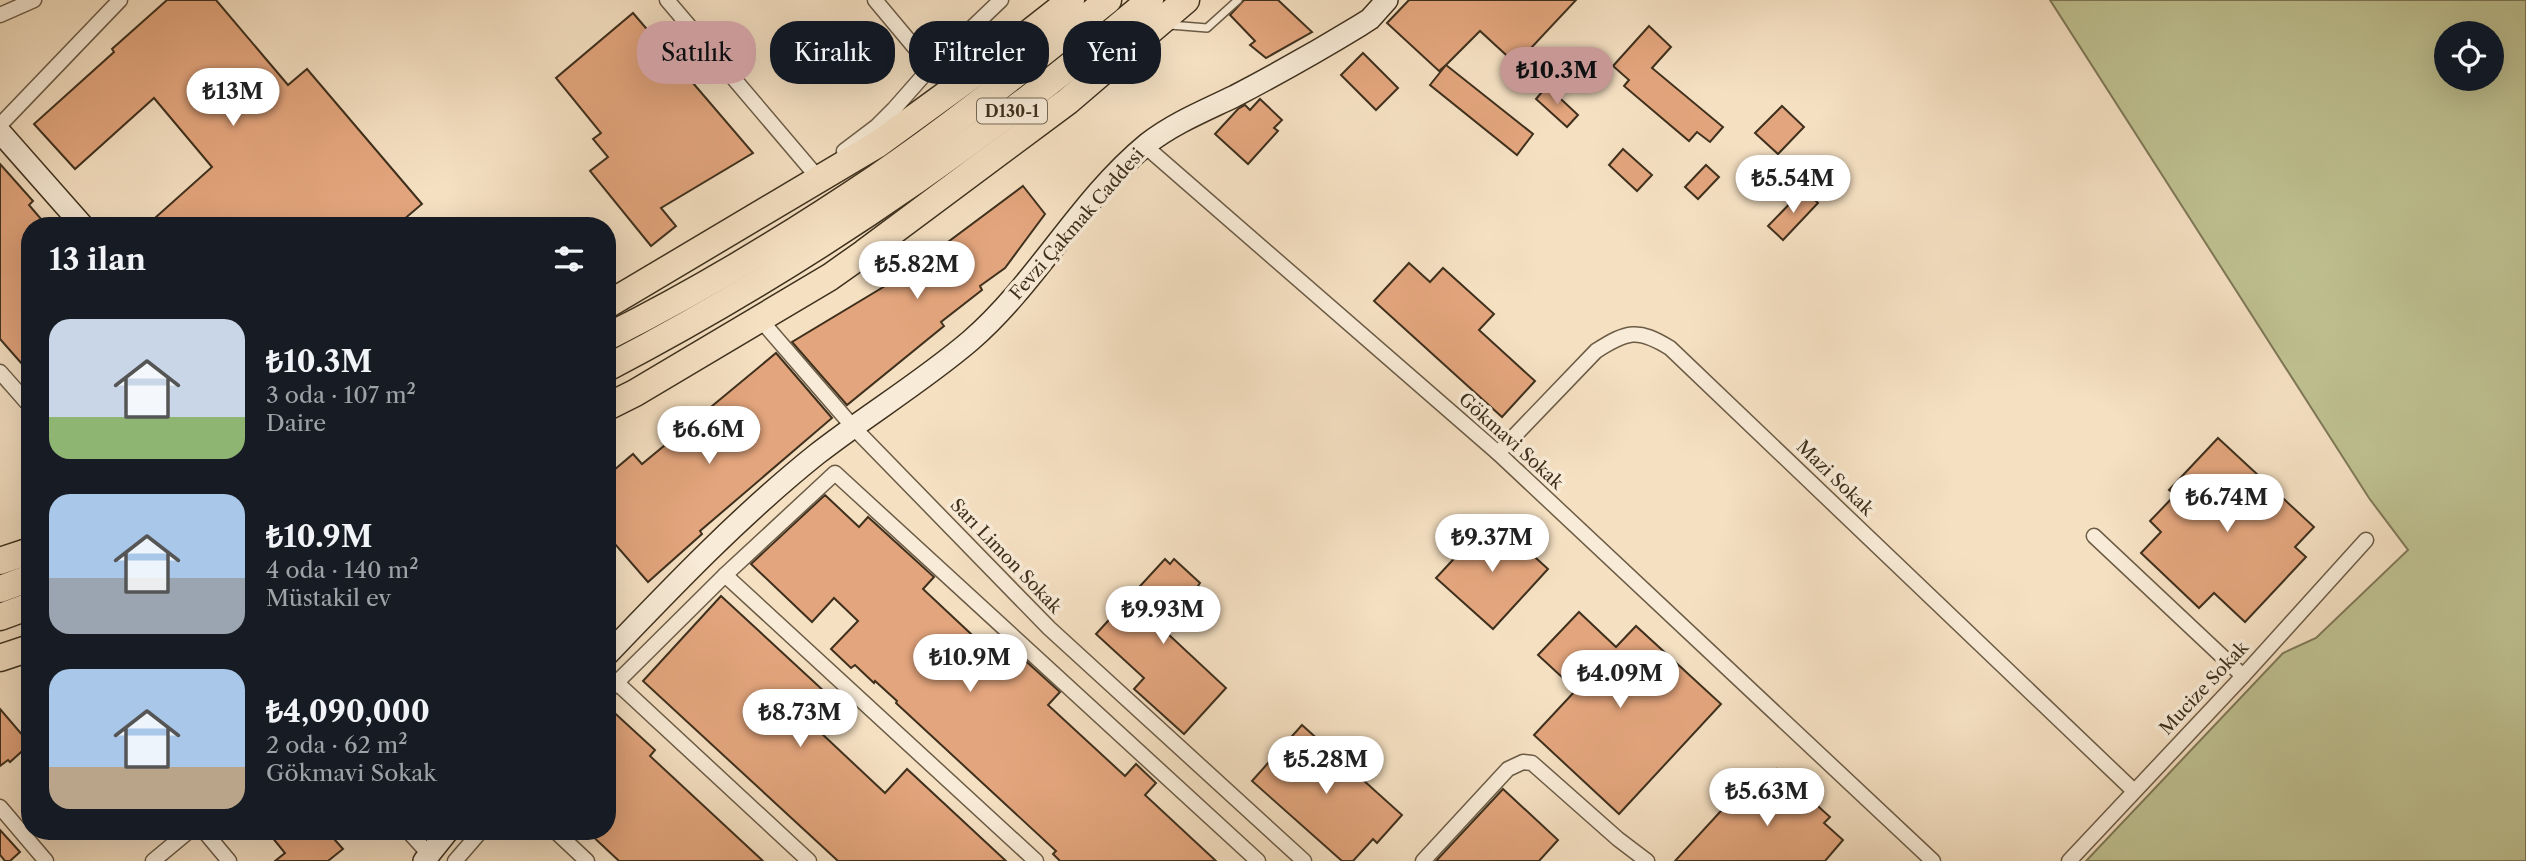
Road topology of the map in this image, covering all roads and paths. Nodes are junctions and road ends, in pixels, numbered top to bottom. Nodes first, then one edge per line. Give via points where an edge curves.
1 (34, 0) edge
2 (121, 0) edge
3 (667, 0) edge
4 (875, 0) edge
5 (1001, 0) edge
6 (1071, 0) edge
7 (1108, 0) edge
8 (1186, 0) edge
9 (1238, 0) edge
10 (1387, 0) edge
11 (1154, 12) edge
12 (0, 15) edge
13 (979, 21) edge
14 (909, 41) edge
15 (916, 84) edge
16 (0, 125) edge
17 (0, 132) edge
18 (1145, 146) junction
19 (814, 173) junction
20 (859, 204) junction
21 (75, 217) edge
22 (735, 229) junction
23 (616, 300) edge
24 (759, 318) junction
25 (616, 332) edge
26 (616, 363) edge
27 (0, 372) edge
28 (21, 396) edge
29 (616, 402) edge
30 (854, 428) junction
31 (1498, 453) junction
32 (2094, 537) dead end
33 (2366, 540) dead end
34 (21, 554) edge
35 (0, 561) edge
36 (725, 575) junction
37 (21, 581) edge
38 (0, 589) edge
39 (21, 609) edge
40 (0, 617) edge
41 (616, 646) edge
42 (21, 651) edge
43 (0, 658) edge
44 (2243, 676) junction
45 (616, 683) edge
46 (616, 691) edge
47 (2134, 791) junction
48 (0, 807) edge
49 (21, 832) edge
50 (28, 840) edge
51 (178, 840) edge
52 (212, 840) edge
53 (414, 840) edge
54 (441, 840) edge
55 (473, 840) edge
56 (565, 840) edge
57 (426, 858) edge
58 (46, 861) edge
59 (153, 861) edge
60 (229, 861) edge
61 (455, 861) edge
62 (587, 861) edge
63 (809, 861) edge
64 (1036, 861) edge
65 (1258, 861) edge
66 (1304, 861) edge
67 (1423, 861) edge
68 (1647, 861) edge
69 (1933, 861) edge
70 (2069, 861) edge

1 - 12 street
2 - 16 street
3 - 19 street
4 - 14 street
5 - 13 street
6 - 22 highway via 878,144
7 - 20 highway, D130-1 via 915,150
8 - 11 highway
9 - 11 lane via 1208,28
10 - 18 street, Fevzi Çakmak Caddesi via 1359,26 1176,124
11 - 20 highway, D130-1 via 984,132
11 - 24 highway via 1068,101 830,277
15 - 19 street via 877,126
17 - 21 street
18 - 30 street, Fevzi Çakmak Caddesi via 975,337
18 - 31 street, Gökmavi Sokak
19 - 22 street
20 - 25 highway, D130-1
20 - 26 highway, D130-1 via 746,292
22 - 23 highway
24 - 29 highway
24 - 30 street, Sarı Limon Sokak
27 - 28 street
30 - 41 street, Fevzi Çakmak Caddesi via 776,488
30 - 66 street, Sarı Limon Sokak via 1049,628
31 - 47 street, Mazi Sokak via 1596,351 1629,333 1655,339 1788,459
31 - 69 street, Gökmavi Sokak
32 - 44 street
33 - 44 street, Mucize Sokak
34 - 35 highway
36 - 45 street
36 - 64 street
36 - 65 street via 835,472
37 - 38 highway
39 - 40 highway
42 - 43 highway
44 - 47 street, Mucize Sokak
46 - 63 street
47 - 70 street, Mucize Sokak
48 - 49 street
50 - 58 street
51 - 59 street
52 - 60 street
53 - 57 street
54 - 57 street
55 - 61 street
56 - 62 street
67 - 68 street via 1508,769 1523,762 1545,773

